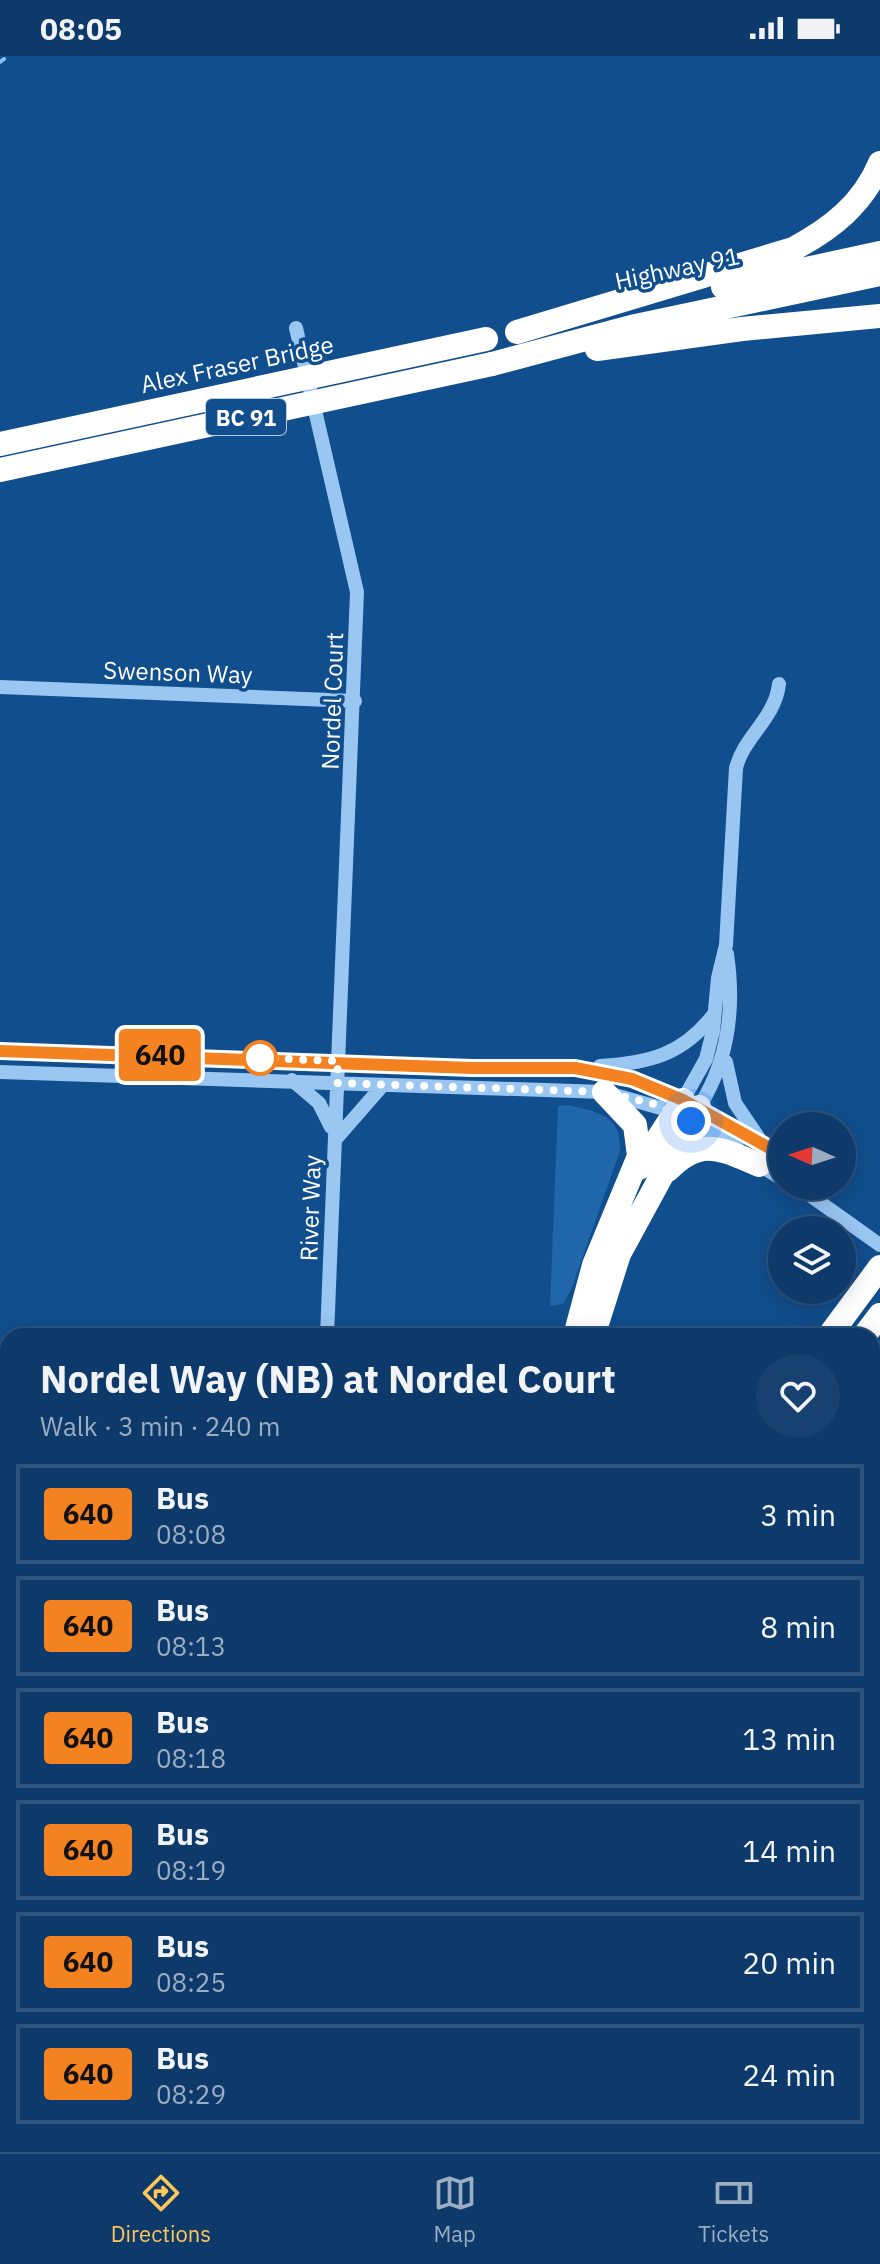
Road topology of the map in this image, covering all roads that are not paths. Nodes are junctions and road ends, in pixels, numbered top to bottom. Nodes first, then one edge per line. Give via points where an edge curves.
1 (880, 163) edge
2 (880, 253) edge
3 (880, 274) edge
4 (880, 301) edge
5 (880, 316) edge
6 (296, 328) dead end
7 (742, 329) junction
8 (517, 332) junction
9 (486, 339) joint
10 (492, 364) junction
11 (0, 444) edge
12 (0, 470) edge
13 (779, 684) dead end
14 (0, 687) edge
15 (355, 701) junction
16 (726, 945) junction
17 (714, 1014) junction
18 (726, 1046) junction
19 (0, 1051) edge
20 (338, 1061) junction
21 (575, 1068) junction
22 (0, 1072) edge
23 (291, 1080) junction
24 (337, 1083) junction
25 (383, 1085) junction
26 (604, 1092) junction
27 (687, 1110) junction
28 (335, 1140) junction
29 (761, 1140) junction
30 (768, 1145) edge
31 (759, 1165) junction
32 (768, 1170) edge
33 (643, 1181) junction
34 (821, 1200) edge
35 (880, 1245) edge
36 (874, 1274) edge
37 (327, 1328) edge
38 (577, 1328) edge
39 (595, 1328) edge
40 (835, 1328) edge

1 - 8 highway via 847,213 793,249
2 - 8 highway, Highway 91 / BC 91
3 - 10 highway, Highway 91 / BC 91 via 631,327
4 - 7 highway
5 - 7 highway
6 - 15 street, Nordel Court via 357,592
7 - 10 highway
8 - 9 highway, Highway 91 / BC 91
9 - 11 highway, Alex Fraser Bridge / BC 91, bridge
10 - 12 highway, BC 91, bridge
13 - 16 street via 773,709 736,768
14 - 15 street, Swenson Way
15 - 20 street, Nordel Court
16 - 17 street
16 - 18 street via 731,980
17 - 21 street via 669,1055 634,1064
17 - 27 street via 710,1046
18 - 27 street via 720,1071
18 - 29 street via 731,1093
19 - 20 street
20 - 21 street
20 - 24 street, Nordel Court
21 - 27 street via 632,1079
22 - 23 street
23 - 24 street
23 - 28 street via 327,1113
24 - 25 street
24 - 28 street, River Way
25 - 26 street
25 - 28 street
26 - 27 street
26 - 33 highway via 632,1119
27 - 29 street
27 - 31 street
27 - 33 highway
28 - 37 street, River Way
29 - 30 street
31 - 32 street
31 - 33 highway via 722,1149 698,1148
33 - 38 highway via 594,1265
33 - 39 highway
34 - 35 street
36 - 40 highway

